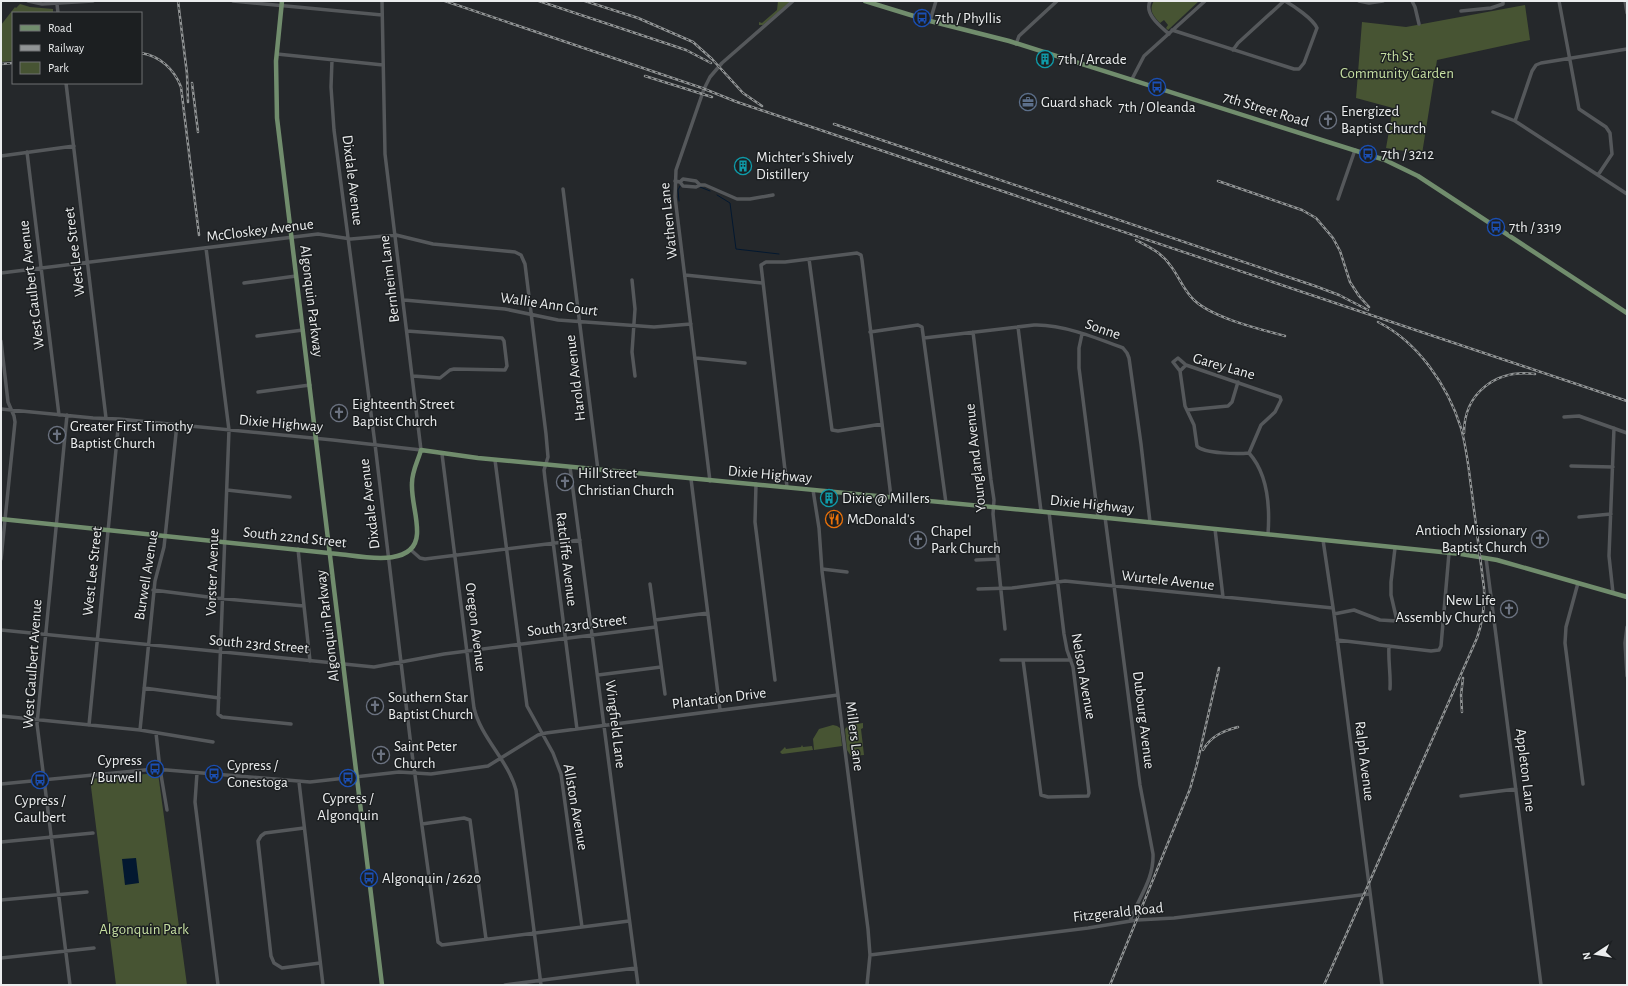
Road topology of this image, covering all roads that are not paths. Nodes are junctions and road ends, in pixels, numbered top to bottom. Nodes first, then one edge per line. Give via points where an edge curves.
1 (28, 1) edge
2 (94, 1) edge
3 (233, 1) edge
4 (382, 1) edge
5 (793, 1) edge
6 (865, 1) edge
7 (936, 1) edge
8 (1057, 1) edge
9 (1150, 1) edge
10 (1205, 1) edge
11 (1284, 1) edge
12 (1359, 1) edge
13 (1383, 1) edge
14 (1412, 1) edge
15 (1559, 1) edge
16 (1625, 1) edge
17 (1503, 2) edge
18 (282, 3) edge
19 (57, 4) junction
20 (58, 12) edge
21 (1461, 12) dead end
22 (1627, 13) edge
23 (382, 15) junction
24 (930, 21) junction
25 (1419, 24) dead end
26 (1172, 30) junction
27 (1169, 34) junction
28 (1016, 44) junction
29 (1627, 49) edge
30 (1233, 50) junction
31 (277, 54) junction
32 (1570, 58) junction
33 (332, 60) junction
34 (383, 65) junction
35 (1132, 79) junction
36 (66, 84) edge
37 (1493, 112) dead end
38 (1515, 121) junction
39 (74, 146) junction
40 (1355, 150) junction
41 (28, 152) junction
42 (1, 156) edge
43 (1598, 175) junction
44 (674, 181) junction
45 (680, 182) junction
46 (700, 185) junction
47 (563, 189) dead end
48 (1627, 194) edge
49 (773, 195) dead end
50 (1338, 199) dead end
51 (396, 235) junction
52 (292, 238) junction
53 (348, 239) junction
54 (206, 248) junction
55 (521, 255) joint
56 (809, 259) junction
57 (88, 263) junction
58 (41, 268) junction
59 (1, 273) edge
60 (685, 275) junction
61 (296, 276) junction
62 (632, 280) dead end
63 (244, 283) dead end
64 (762, 283) junction
65 (404, 300) junction
66 (1627, 313) edge
67 (531, 314) junction
68 (580, 321) junction
69 (691, 324) junction
70 (634, 326) junction
71 (1018, 327) junction
72 (303, 330) junction
73 (407, 331) junction
74 (870, 332) junction
75 (973, 332) junction
76 (1082, 334) junction
77 (257, 336) dead end
78 (924, 338) junction
79 (1, 341) edge
80 (696, 358) junction
81 (745, 363) dead end
82 (1186, 365) junction
83 (1180, 371) junction
84 (412, 376) junction
85 (635, 376) dead end
86 (1238, 382) junction
87 (310, 385) junction
88 (258, 392) dead end
89 (1, 410) edge
90 (1188, 410) junction
91 (12, 411) junction
92 (59, 415) junction
93 (67, 415) junction
94 (1564, 417) dead end
95 (106, 418) junction
96 (119, 419) junction
97 (177, 424) junction
98 (882, 424) junction
99 (1614, 428) junction
100 (229, 430) junction
101 (1627, 433) edge
102 (316, 438) junction
103 (374, 444) junction
104 (421, 450) junction
105 (1249, 453) junction
106 (442, 454) junction
107 (495, 460) junction
108 (546, 465) junction
109 (1572, 466) dead end
110 (570, 467) junction
111 (1613, 468) junction
112 (598, 470) junction
113 (691, 478) junction
114 (710, 480) junction
115 (756, 484) junction
116 (787, 487) junction
117 (227, 490) junction
118 (812, 490) junction
119 (290, 497) dead end
120 (891, 497) junction
121 (946, 503) junction
122 (993, 508) junction
123 (1041, 511) junction
124 (1049, 512) junction
125 (1611, 514) junction
126 (1098, 517) junction
127 (1105, 517) junction
128 (1579, 517) dead end
129 (3, 520) edge
130 (1150, 522) junction
131 (56, 525) junction
132 (1215, 529) junction
133 (108, 530) junction
134 (1268, 534) junction
135 (165, 536) junction
136 (580, 540) junction
137 (1323, 540) junction
138 (225, 542) junction
139 (553, 544) junction
140 (1395, 548) junction
141 (298, 549) junction
142 (507, 549) junction
143 (410, 550) junction
144 (1449, 553) junction
145 (330, 554) junction
146 (455, 556) junction
147 (388, 558) junction
148 (1486, 558) junction
149 (1, 559) edge
150 (998, 559) junction
151 (976, 560) dead end
152 (822, 569) junction
153 (847, 572) dead end
154 (1058, 581) junction
155 (1578, 583) junction
156 (650, 584) dead end
157 (1115, 586) junction
158 (1001, 588) junction
159 (978, 589) dead end
160 (154, 590) junction
161 (1614, 593) junction
162 (1223, 597) junction
163 (1627, 597) edge
164 (223, 599) junction
165 (304, 606) junction
166 (1333, 608) junction
167 (708, 613) junction
168 (1334, 614) junction
169 (655, 620) junction
170 (656, 627) junction
171 (1627, 627) edge
172 (1006, 629) dead end
173 (1, 630) edge
174 (45, 634) junction
175 (592, 635) junction
176 (566, 638) junction
177 (97, 640) junction
178 (1337, 640) junction
179 (519, 644) junction
180 (148, 645) junction
181 (1389, 646) junction
182 (467, 651) junction
183 (221, 653) junction
184 (1001, 660) dead end
185 (1023, 660) junction
186 (1071, 660) junction
187 (310, 661) junction
188 (400, 663) junction
189 (343, 664) junction
190 (661, 667) junction
191 (598, 675) junction
192 (1627, 676) edge
193 (775, 680) dead end
194 (144, 688) junction
195 (1390, 689) dead end
196 (665, 694) dead end
197 (838, 695) junction
198 (218, 698) junction
199 (720, 710) junction
200 (1, 716) edge
201 (37, 720) junction
202 (291, 724) dead end
203 (89, 725) junction
204 (604, 725) junction
205 (577, 729) junction
206 (140, 730) junction
207 (156, 733) junction
208 (542, 734) junction
209 (213, 742) dead end
210 (501, 758) junction
211 (160, 769) junction
212 (198, 773) junction
213 (415, 773) junction
214 (357, 777) junction
215 (44, 780) junction
216 (299, 782) junction
217 (1, 784) edge
218 (1583, 784) dead end
219 (1516, 789) junction
220 (1460, 796) dead end
221 (167, 810) dead end
222 (422, 824) junction
223 (304, 828) junction
224 (93, 833) dead end
225 (51, 837) junction
226 (1, 842) edge
227 (87, 892) dead end
228 (1369, 894) junction
229 (58, 895) junction
230 (1, 900) edge
231 (630, 921) junction
232 (1130, 921) junction
233 (582, 927) junction
234 (534, 933) junction
235 (486, 939) junction
236 (94, 948) dead end
237 (65, 951) junction
238 (870, 955) junction
239 (1, 958) edge
240 (320, 963) junction
241 (636, 968) junction
242 (540, 980) junction
243 (70, 985) edge
244 (218, 985) edge
245 (323, 985) edge
246 (382, 985) edge
247 (505, 985) edge
248 (541, 985) edge
249 (638, 985) edge
250 (867, 985) edge
251 (1382, 985) edge
252 (1541, 985) edge

1 - 19 street
2 - 19 street
3 - 18 street
4 - 23 street, Bernheim Lane
5 - 44 street, Wathen Lane via 730,55 710,77 680,155
6 - 24 main road, 7th Street Road
7 - 24 street
8 - 28 street via 1019,36
9 - 27 street via 1150,15
10 - 26 street
11 - 30 street
11 - 30 street via 1295,7 1317,28 1301,68 1294,69
12 - 13 street
14 - 25 street
15 - 32 street
16 - 22 street
17 - 21 street via 1490,8
18 - 23 street
18 - 31 main road, Algonquin Parkway
19 - 20 street
23 - 34 street, Bernheim Lane
24 - 28 main road, 7th Street Road
26 - 27 street
26 - 30 street
27 - 35 street via 1144,56
28 - 35 main road, 7th Street Road
29 - 32 street
31 - 33 street
31 - 52 main road, Algonquin Parkway via 277,118
32 - 38 street via 1540,64 1533,68
32 - 43 street via 1579,109 1610,133 1612,151
33 - 34 street
33 - 53 street, Dixdale Avenue via 332,112
34 - 51 street, Bernheim Lane via 385,154
35 - 40 main road, 7th Street Road
36 - 39 street, West Lee Street
37 - 38 street
38 - 43 street
39 - 41 street
39 - 57 street, West Lee Street
40 - 50 street
40 - 66 main road, 7th Street Road via 1418,176
41 - 42 street
41 - 58 street, West Gaulbert Avenue
43 - 48 street
44 - 45 street
44 - 60 street, Wathen Lane
45 - 46 street via 683,186
45 - 46 street via 683,179 696,181
46 - 49 street via 736,199
47 - 68 street, Harold Avenue
51 - 53 street, McCloskey Avenue
51 - 55 street, McCloskey Avenue via 433,244 515,252
51 - 65 street, Bernheim Lane
52 - 53 street, McCloskey Avenue via 318,234
52 - 54 street, McCloskey Avenue
52 - 61 main road, Algonquin Parkway
53 - 103 street, Dixdale Avenue
54 - 57 street, McCloskey Avenue
54 - 100 street, Vorster Avenue
55 - 67 street, Ratcliffe Avenue via 525,264
56 - 64 street via 763,263
56 - 74 street via 857,253 860,255
56 - 98 street via 831,427 833,431
57 - 58 street, McCloskey Avenue
57 - 95 street, West Lee Street
58 - 59 street, McCloskey Avenue
58 - 92 street, West Gaulbert Avenue
60 - 64 street
60 - 69 street, Wathen Lane
61 - 63 street
61 - 72 main road, Algonquin Parkway
62 - 70 street
64 - 116 street
65 - 67 street, Wallie Ann Court via 504,309
65 - 73 street, Bernheim Lane
67 - 68 street, Wallie Ann Court via 558,320
67 - 108 street, Ratcliffe Avenue via 546,434
68 - 70 street, Wallie Ann Court
68 - 112 street, Harold Avenue
69 - 70 street, Wallie Ann Court via 664,327
69 - 80 street, Wathen Lane
70 - 85 street via 632,352
71 - 75 street, Sonne
71 - 76 street, Sonne via 1052,325
71 - 123 street
72 - 77 street
72 - 87 main road, Algonquin Parkway
73 - 84 street, Bernheim Lane
73 - 84 street via 502,338 507,366 505,370 500,371 454,369 440,378
74 - 78 street via 918,325 921,326
74 - 98 street
75 - 78 street, Sonne
75 - 122 street, Youngland Avenue
76 - 126 street via 1079,368
76 - 130 street, Sonne via 1123,348 1128,355
78 - 121 street
79 - 91 street via 8,402
80 - 81 street
80 - 114 street, Wathen Lane
82 - 83 street, Garey Lane
82 - 83 street via 1178,358 1173,362
82 - 86 street, Garey Lane
83 - 90 street, Garey Lane via 1185,406
84 - 104 street, Bernheim Lane
86 - 90 street via 1232,402 1228,406
86 - 105 street, Garey Lane via 1276,395 1281,400 1275,412 1261,425
87 - 88 street
87 - 102 main road, Algonquin Parkway
89 - 91 street, Dixie Highway
90 - 105 street, Garey Lane via 1199,448
91 - 92 street, Dixie Highway
91 - 129 street via 14,427
92 - 93 street, Dixie Highway
93 - 95 street, Dixie Highway
93 - 131 street, West Gaulbert Avenue
94 - 99 street via 1579,416
95 - 96 street, Dixie Highway
96 - 97 street, Dixie Highway
96 - 133 street, West Lee Street
97 - 100 street, Dixie Highway
97 - 135 street, Burwell Avenue
98 - 120 street
99 - 101 street
99 - 111 street
100 - 102 street, Dixie Highway
100 - 117 street, Vorster Avenue
102 - 103 street, Dixie Highway
102 - 145 main road, Algonquin Parkway
103 - 104 street, Dixie Highway
103 - 147 street, Dixdale Avenue
104 - 106 main road, Dixie Highway
104 - 143 main road, Bernheim Lane via 412,482 417,534
105 - 134 street via 1257,464 1266,488
106 - 107 main road, Dixie Highway
106 - 146 street, Oregon Avenue
107 - 108 main road, Dixie Highway
107 - 142 street, Allston Avenue
108 - 110 main road, Dixie Highway
108 - 139 street, Ratcliffe Avenue via 544,474
109 - 111 street
110 - 112 main road, Dixie Highway
110 - 136 street, Wingfield Lane
111 - 125 street
112 - 113 main road, Dixie Highway
113 - 114 main road, Dixie Highway
113 - 167 street
114 - 115 main road, Dixie Highway
115 - 116 main road, Dixie Highway
115 - 193 street via 756,522
116 - 118 main road, Dixie Highway
117 - 119 street
117 - 138 street, Vorster Avenue
118 - 120 main road, Dixie Highway
118 - 152 street, Millers Lane via 819,528
120 - 121 main road, Dixie Highway
121 - 122 main road, Dixie Highway
122 - 123 main road, Dixie Highway
122 - 150 street, Youngland Avenue
123 - 124 main road, Dixie Highway
124 - 126 main road, Dixie Highway
124 - 154 street, Nelson Avenue
125 - 128 street
125 - 161 street via 1609,556
126 - 127 main road, Dixie Highway
127 - 130 main road, Dixie Highway
127 - 157 street, Dubourg Avenue
129 - 131 main road, South 22nd Street
129 - 149 street
130 - 132 main road, Dixie Highway
131 - 133 main road, South 22nd Street
131 - 174 street, West Gaulbert Avenue
132 - 134 main road, Dixie Highway
132 - 162 street
133 - 135 main road, South 22nd Street
133 - 177 street, West Lee Street
134 - 137 main road, Dixie Highway
135 - 138 main road, South 22nd Street
135 - 160 street, Burwell Avenue
136 - 139 street
136 - 175 street, Wingfield Lane
137 - 140 main road, Dixie Highway
137 - 166 street, Ralph Avenue
138 - 141 main road, South 22nd Street
138 - 164 street, Vorster Avenue
139 - 142 street
139 - 176 street, Ratcliffe Avenue
140 - 144 main road, Dixie Highway
140 - 168 street via 1391,595 1397,621 1380,620 1354,610
141 - 145 main road, South 22nd Street
141 - 165 street
142 - 146 street
142 - 179 street, Allston Avenue
143 - 146 street via 425,559
143 - 147 main road, South 22nd Street via 398,557
144 - 148 main road, Dixie Highway
144 - 181 street via 1441,646 1438,650
145 - 147 main road, South 22nd Street
145 - 189 main road, Algonquin Parkway
146 - 182 street, Oregon Avenue
147 - 188 street, Dixdale Avenue
148 - 155 main road, Dixie Highway
148 - 219 street, Appleton Lane
150 - 151 street
150 - 158 street, Youngland Avenue
152 - 153 street
152 - 197 street, Millers Lane
154 - 157 street, Wurtele Avenue
154 - 158 street, Wurtele Avenue
154 - 186 street, Nelson Avenue via 1066,643
155 - 161 main road, Dixie Highway
155 - 218 street via 1566,628 1565,643
156 - 169 street
157 - 162 street, Wurtele Avenue
157 - 232 street, Dubourg Avenue via 1140,785 1153,854 1149,881
158 - 159 street, Wurtele Avenue
158 - 172 street, Youngland Avenue
160 - 164 street
160 - 180 street, Burwell Avenue
161 - 163 main road, Dixie Highway
162 - 166 street, Wurtele Avenue
164 - 165 street
164 - 183 street, Vorster Avenue
165 - 187 street
166 - 168 street, Ralph Avenue
167 - 169 street
167 - 199 street
168 - 178 street, Ralph Avenue
169 - 170 street
170 - 175 street, South 23rd Street
170 - 190 street
171 - 192 street
173 - 174 street, South 23rd Street
174 - 177 street, South 23rd Street
174 - 201 street, West Gaulbert Avenue
175 - 176 street, South 23rd Street
175 - 191 street, Wingfield Lane
176 - 179 street, South 23rd Street
176 - 205 street, Ratcliffe Avenue
177 - 180 street, South 23rd Street
177 - 203 street, West Lee Street
178 - 181 street
178 - 228 street, Ralph Avenue
179 - 182 street, South 23rd Street
179 - 208 street, Allston Avenue via 527,706
180 - 183 street, South 23rd Street
180 - 194 street, Burwell Avenue
181 - 195 street
182 - 188 street, South 23rd Street
182 - 210 street, Oregon Avenue via 476,714
183 - 187 street, South 23rd Street
183 - 198 street, Vorster Avenue
184 - 185 street
185 - 186 street
185 - 186 street, Nelson Avenue via 1041,795 1085,797 1089,795
187 - 189 street, South 23rd Street
188 - 189 street, South 23rd Street via 374,668
188 - 213 street, Dixdale Avenue
189 - 214 main road, Algonquin Parkway
190 - 191 street
190 - 196 street
191 - 204 street, Wingfield Lane
194 - 198 street
194 - 206 street, Burwell Avenue
197 - 199 street, Plantation Drive
197 - 238 street, Millers Lane
198 - 202 street, Vorster Avenue via 219,716
199 - 204 street, Plantation Drive
200 - 201 street
201 - 203 street
201 - 215 street, West Gaulbert Avenue
203 - 206 street
204 - 205 street, Plantation Drive
204 - 231 street, Wingfield Lane
205 - 208 street, Plantation Drive
206 - 207 street
207 - 209 street
207 - 211 street
208 - 210 street
208 - 233 street, Allston Avenue via 561,774
210 - 213 street via 480,768 431,774
210 - 234 street, Oregon Avenue via 516,790
211 - 212 street
211 - 215 street
211 - 221 street
212 - 216 street
212 - 244 street via 195,802
213 - 214 street via 399,772
213 - 222 street, Dixdale Avenue
214 - 216 street
214 - 246 main road, Algonquin Parkway
215 - 217 street
215 - 225 street, West Gaulbert Avenue
216 - 223 street
219 - 220 street
219 - 252 street, Appleton Lane
222 - 235 street, Dixdale Avenue via 439,944
222 - 235 street via 464,818 470,820
223 - 240 street
223 - 240 street via 265,833 258,839 266,918 272,961 276,966 282,968
224 - 225 street
225 - 226 street
225 - 229 street, West Gaulbert Avenue
227 - 229 street
228 - 232 street, Fitzgerald Road
228 - 251 street, Ralph Avenue
229 - 230 street
229 - 237 street, West Gaulbert Avenue
231 - 233 street
231 - 241 street, Wingfield Lane
232 - 238 street, Fitzgerald Road
233 - 234 street
234 - 235 street
234 - 242 street, Oregon Avenue
236 - 237 street
237 - 239 street
237 - 243 street, West Gaulbert Avenue
238 - 250 street, Millers Lane
240 - 245 street
241 - 242 street
241 - 249 street, Wingfield Lane
242 - 247 street
242 - 248 street, Oregon Avenue

